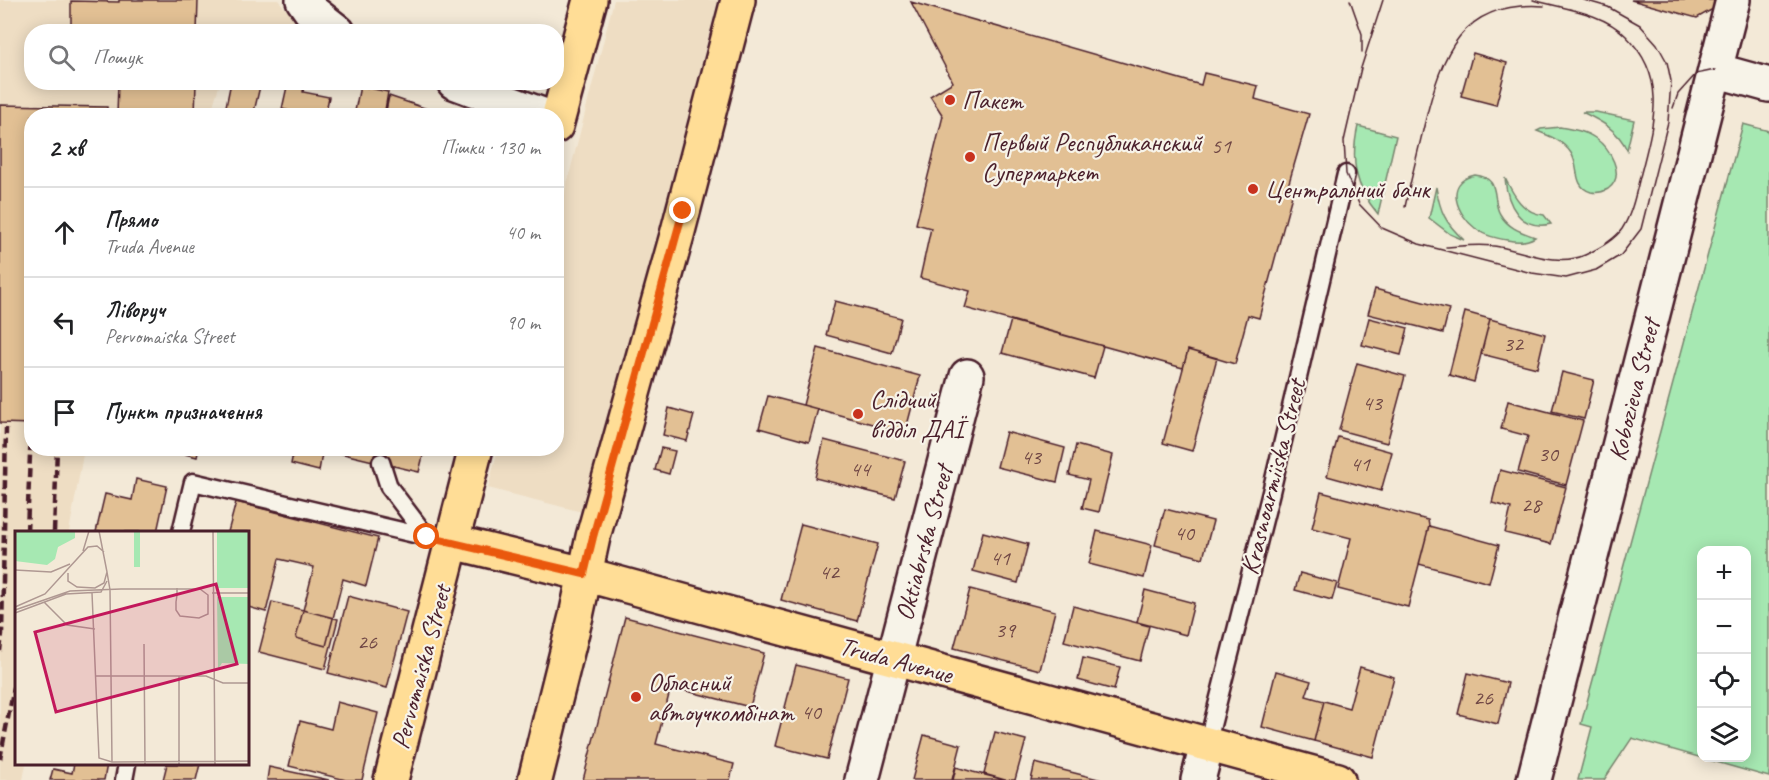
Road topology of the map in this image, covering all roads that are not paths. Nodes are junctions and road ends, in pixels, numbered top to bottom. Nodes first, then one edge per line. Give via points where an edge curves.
1 (303, 0) edge
2 (590, 0) edge
3 (738, 0) edge
4 (1733, 0) edge
5 (328, 24) edge
6 (1715, 70) junction
7 (1769, 85) edge
8 (564, 87) edge
9 (475, 90) edge
10 (563, 90) edge
11 (522, 108) edge
12 (558, 108) edge
13 (1346, 174) dead end
14 (967, 376) dead end
15 (473, 456) edge
16 (381, 462) dead end
17 (182, 531) edge
18 (440, 540) junction
19 (584, 574) junction
20 (894, 659) junction
21 (1207, 745) junction
22 (127, 765) edge
23 (124, 780) edge
24 (391, 780) edge
25 (535, 780) edge
26 (862, 780) edge
27 (1197, 780) edge
28 (1338, 780) edge
29 (1534, 780) edge

1 - 5 street
2 - 8 main road
3 - 19 main road
4 - 6 street, Kobozieva Street
6 - 7 street
6 - 29 street, Kobozieva Street
9 - 11 street
10 - 12 main road
13 - 21 lane, Krasnoarmiiska Street
14 - 20 street, Oktiabrska Street
15 - 18 main road, Pervomaiska Street
16 - 18 lane via 390,487
17 - 18 lane via 193,482
18 - 19 main road, Truda Avenue
18 - 24 main road, Pervomaiska Street
19 - 20 main road, Truda Avenue
19 - 25 main road
20 - 21 main road, Truda Avenue
20 - 26 street, Oktiabrska Street
21 - 27 street, Krasnoarmiiska Street
21 - 28 main road, Truda Avenue
22 - 23 lane

